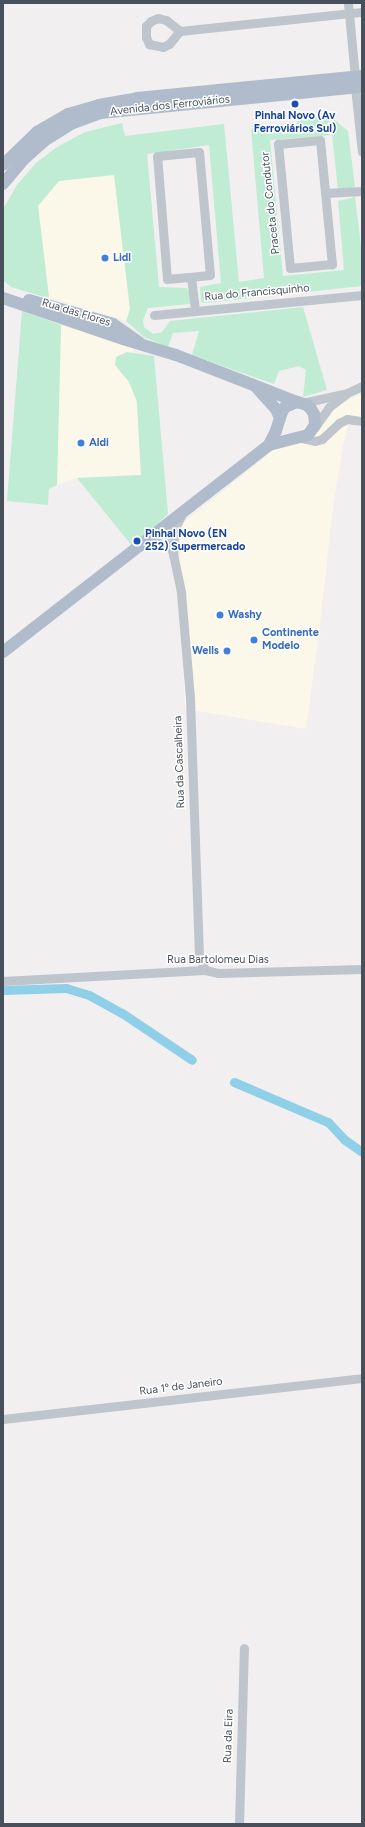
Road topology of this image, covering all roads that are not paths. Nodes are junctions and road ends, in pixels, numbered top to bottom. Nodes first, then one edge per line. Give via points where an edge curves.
1 (348, 3) edge
2 (362, 12) edge
3 (349, 13) junction
4 (180, 31) dead end
5 (359, 82) edge
6 (362, 152) edge
7 (3, 165) edge
8 (3, 184) edge
9 (362, 191) edge
10 (325, 194) junction
11 (191, 277) junction
12 (3, 291) edge
13 (362, 295) edge
14 (3, 298) edge
15 (196, 311) junction
16 (154, 315) dead end
17 (144, 344) junction
18 (362, 386) edge
19 (256, 387) junction
20 (348, 393) junction
21 (299, 402) junction
22 (280, 420) junction
23 (362, 421) edge
24 (312, 430) junction
25 (298, 438) junction
26 (269, 446) junction
27 (183, 513) junction
28 (148, 540) junction
29 (173, 554) junction
30 (3, 652) edge
31 (362, 969) edge
32 (205, 970) junction
33 (3, 981) edge
34 (362, 1378) edge
35 (3, 1419) edge
36 (244, 1648) dead end
37 (239, 1824) edge

1 - 3 street
2 - 3 street
3 - 4 street
3 - 5 street
5 - 6 street
5 - 7 main road, Avenida dos Ferroviários via 137,98 99,105 68,114 37,132
5 - 8 main road, Avenida dos Ferroviários via 100,113 73,123 44,141 24,159
9 - 10 street
10 - 10 street, Praceta do Condutor via 332,264 290,268 278,144 320,140
11 - 11 street via 210,275 199,152 157,156 167,279
11 - 15 street
12 - 17 main road, Rua das Flores via 110,323
13 - 15 street, Rua do Francisquinho
14 - 17 main road, Rua das Flores
15 - 16 street, Rua do Francisquinho
17 - 19 main road, Rua das Flores
18 - 20 street
19 - 21 main road, Rua das Flores
19 - 22 main road via 276,409
20 - 21 street
20 - 24 street via 329,407
21 - 22 main road via 285,407
21 - 24 main road via 311,409 314,414 315,425
22 - 25 main road via 285,432
22 - 26 main road
23 - 25 street via 347,419 322,439 315,441
24 - 25 main road
25 - 26 main road
26 - 27 main road
27 - 28 main road
27 - 29 street, Rua da Cascalheira via 174,530
28 - 29 street via 162,540
28 - 30 main road
29 - 32 street, Rua da Cascalheira via 181,593 190,699 200,956
31 - 32 street, Rua Bartolomeu Dias via 218,973
32 - 33 street, Rua Bartolomeu Dias
34 - 35 street, Rua 1º de Janeiro
36 - 37 street, Rua da Eira

